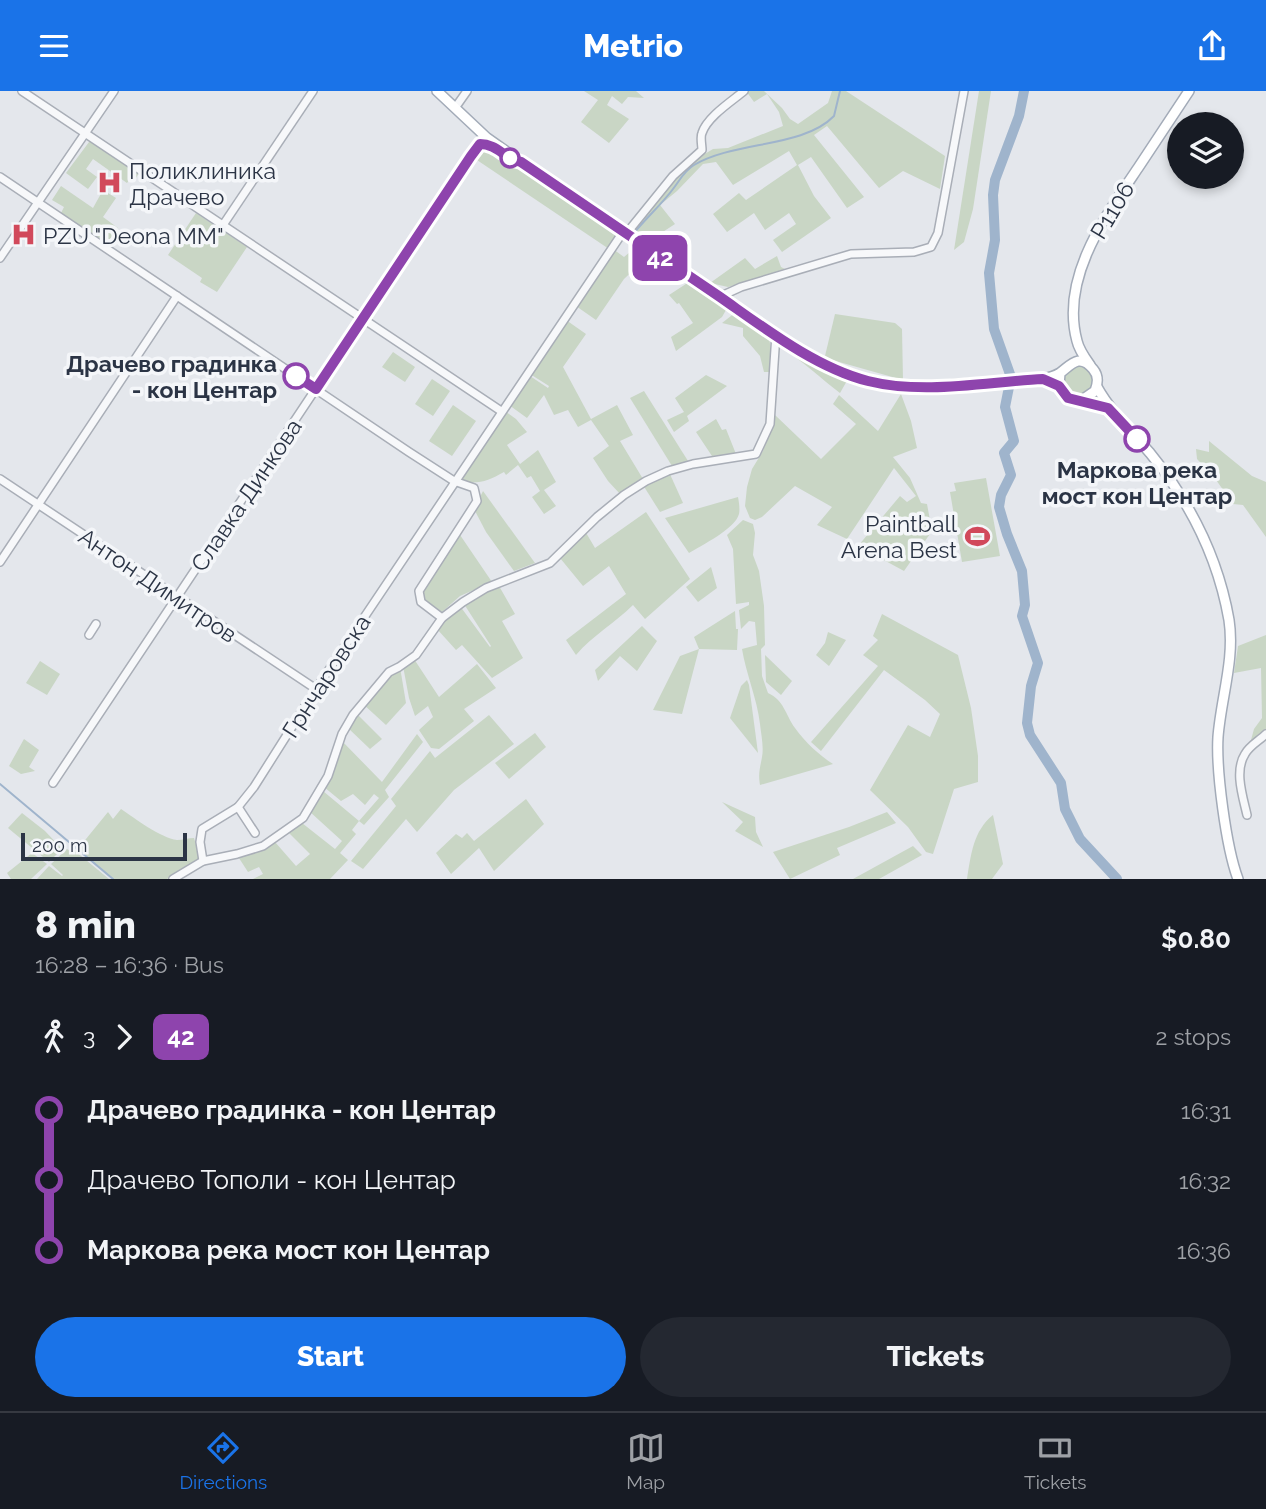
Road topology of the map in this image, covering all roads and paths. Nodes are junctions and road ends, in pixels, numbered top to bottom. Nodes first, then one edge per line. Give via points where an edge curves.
1 (22, 91) edge
2 (114, 91) edge
3 (313, 91) edge
4 (437, 91) edge
5 (467, 91) edge
6 (744, 91) edge
7 (964, 91) edge
8 (1189, 91) edge
9 (455, 108) junction
10 (85, 134) junction
11 (484, 141) junction
12 (0, 177) edge
13 (38, 202) junction
14 (223, 225) junction
15 (624, 233) junction
16 (0, 258) edge
17 (177, 296) junction
18 (719, 297) junction
19 (364, 319) junction
20 (776, 334) junction
21 (1077, 343) junction
22 (1090, 365) junction
23 (1063, 370) junction
24 (1043, 379) junction
25 (1059, 386) junction
26 (1097, 387) junction
27 (316, 389) junction
28 (1082, 400) junction
29 (1108, 408) junction
30 (501, 411) junction
31 (0, 479) edge
32 (454, 481) junction
33 (38, 505) junction
34 (0, 562) edge
35 (177, 597) junction
36 (442, 618) junction
37 (96, 624) dead end
38 (89, 635) dead end
39 (316, 689) junction
40 (1266, 734) edge
41 (53, 783) dead end
42 (238, 807) junction
43 (1247, 815) dead end
44 (255, 833) dead end
45 (203, 861) junction
46 (173, 879) edge
47 (1238, 879) edge

1 - 10 street
2 - 10 street
3 - 14 street
4 - 9 main road
5 - 9 street
6 - 15 street, Грнчаровска via 702,132 702,150
7 - 18 street via 939,233 931,247 851,254
8 - 21 main road, P1106 via 1088,249 1076,295
9 - 11 main road
10 - 13 street
10 - 14 street
11 - 15 main road
11 - 19 street, Славка Динкова
12 - 13 street
13 - 16 street
13 - 17 street
14 - 19 street
15 - 18 main road
15 - 30 street, Грнчаровска
17 - 27 street
17 - 33 street
18 - 20 main road
19 - 27 street, Славка Динкова
19 - 30 street
20 - 24 main road via 868,381 909,386
20 - 36 street via 771,424 756,454 695,463 646,481 597,517 550,563 486,587
21 - 22 main road
21 - 23 main road
22 - 23 main road via 1079,361
22 - 26 main road via 1097,375
23 - 24 main road
23 - 25 main road
24 - 25 main road
25 - 28 main road via 1068,398
26 - 28 main road
26 - 29 main road
27 - 32 street
27 - 35 street, Славка Динкова
28 - 29 main road
29 - 47 main road via 1148,451 1189,507 1225,604 1230,648 1218,739 1219,766
30 - 32 street, Грнчаровска
31 - 33 street, Антон Димитров
32 - 36 street via 474,488 477,501 419,591 421,602
32 - 39 street, Грнчаровска
33 - 34 street
33 - 35 street, Антон Димитров
35 - 39 street, Антон Димитров
35 - 41 street, Славка Динкова
36 - 45 street via 416,655 389,672 353,715 328,776 303,818 263,846
37 - 38 street
39 - 42 street, Грнчаровска
40 - 43 street via 1245,753 1240,767
42 - 44 street
42 - 45 street, Грнчаровска via 202,829
45 - 46 street

